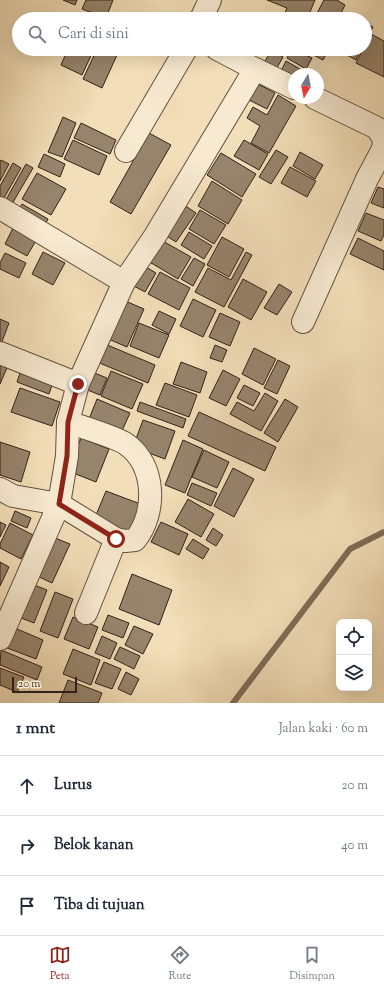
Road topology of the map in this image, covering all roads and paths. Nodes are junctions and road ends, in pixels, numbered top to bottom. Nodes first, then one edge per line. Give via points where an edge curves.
1 (210, 0) edge
2 (204, 12) edge
3 (182, 56) edge
4 (230, 56) edge
5 (255, 69) junction
6 (288, 85) edge
7 (324, 102) edge
8 (126, 151) dead end
9 (0, 208) edge
10 (124, 282) junction
11 (303, 322) dead end
12 (0, 353) edge
13 (78, 384) junction
14 (68, 422) junction
15 (0, 489) edge
16 (59, 504) junction
17 (116, 539) junction
18 (86, 613) dead end
19 (0, 639) edge

1 - 2 street
3 - 8 street
4 - 5 street
5 - 6 street
5 - 10 street
7 - 11 street via 377,128 384,139 383,148
9 - 10 street
10 - 13 street
12 - 13 street
13 - 14 street
14 - 16 street via 67,456
14 - 17 street via 125,443 142,459 152,493 142,532 135,540
15 - 16 street via 13,496
16 - 17 street
16 - 19 street
17 - 18 street

